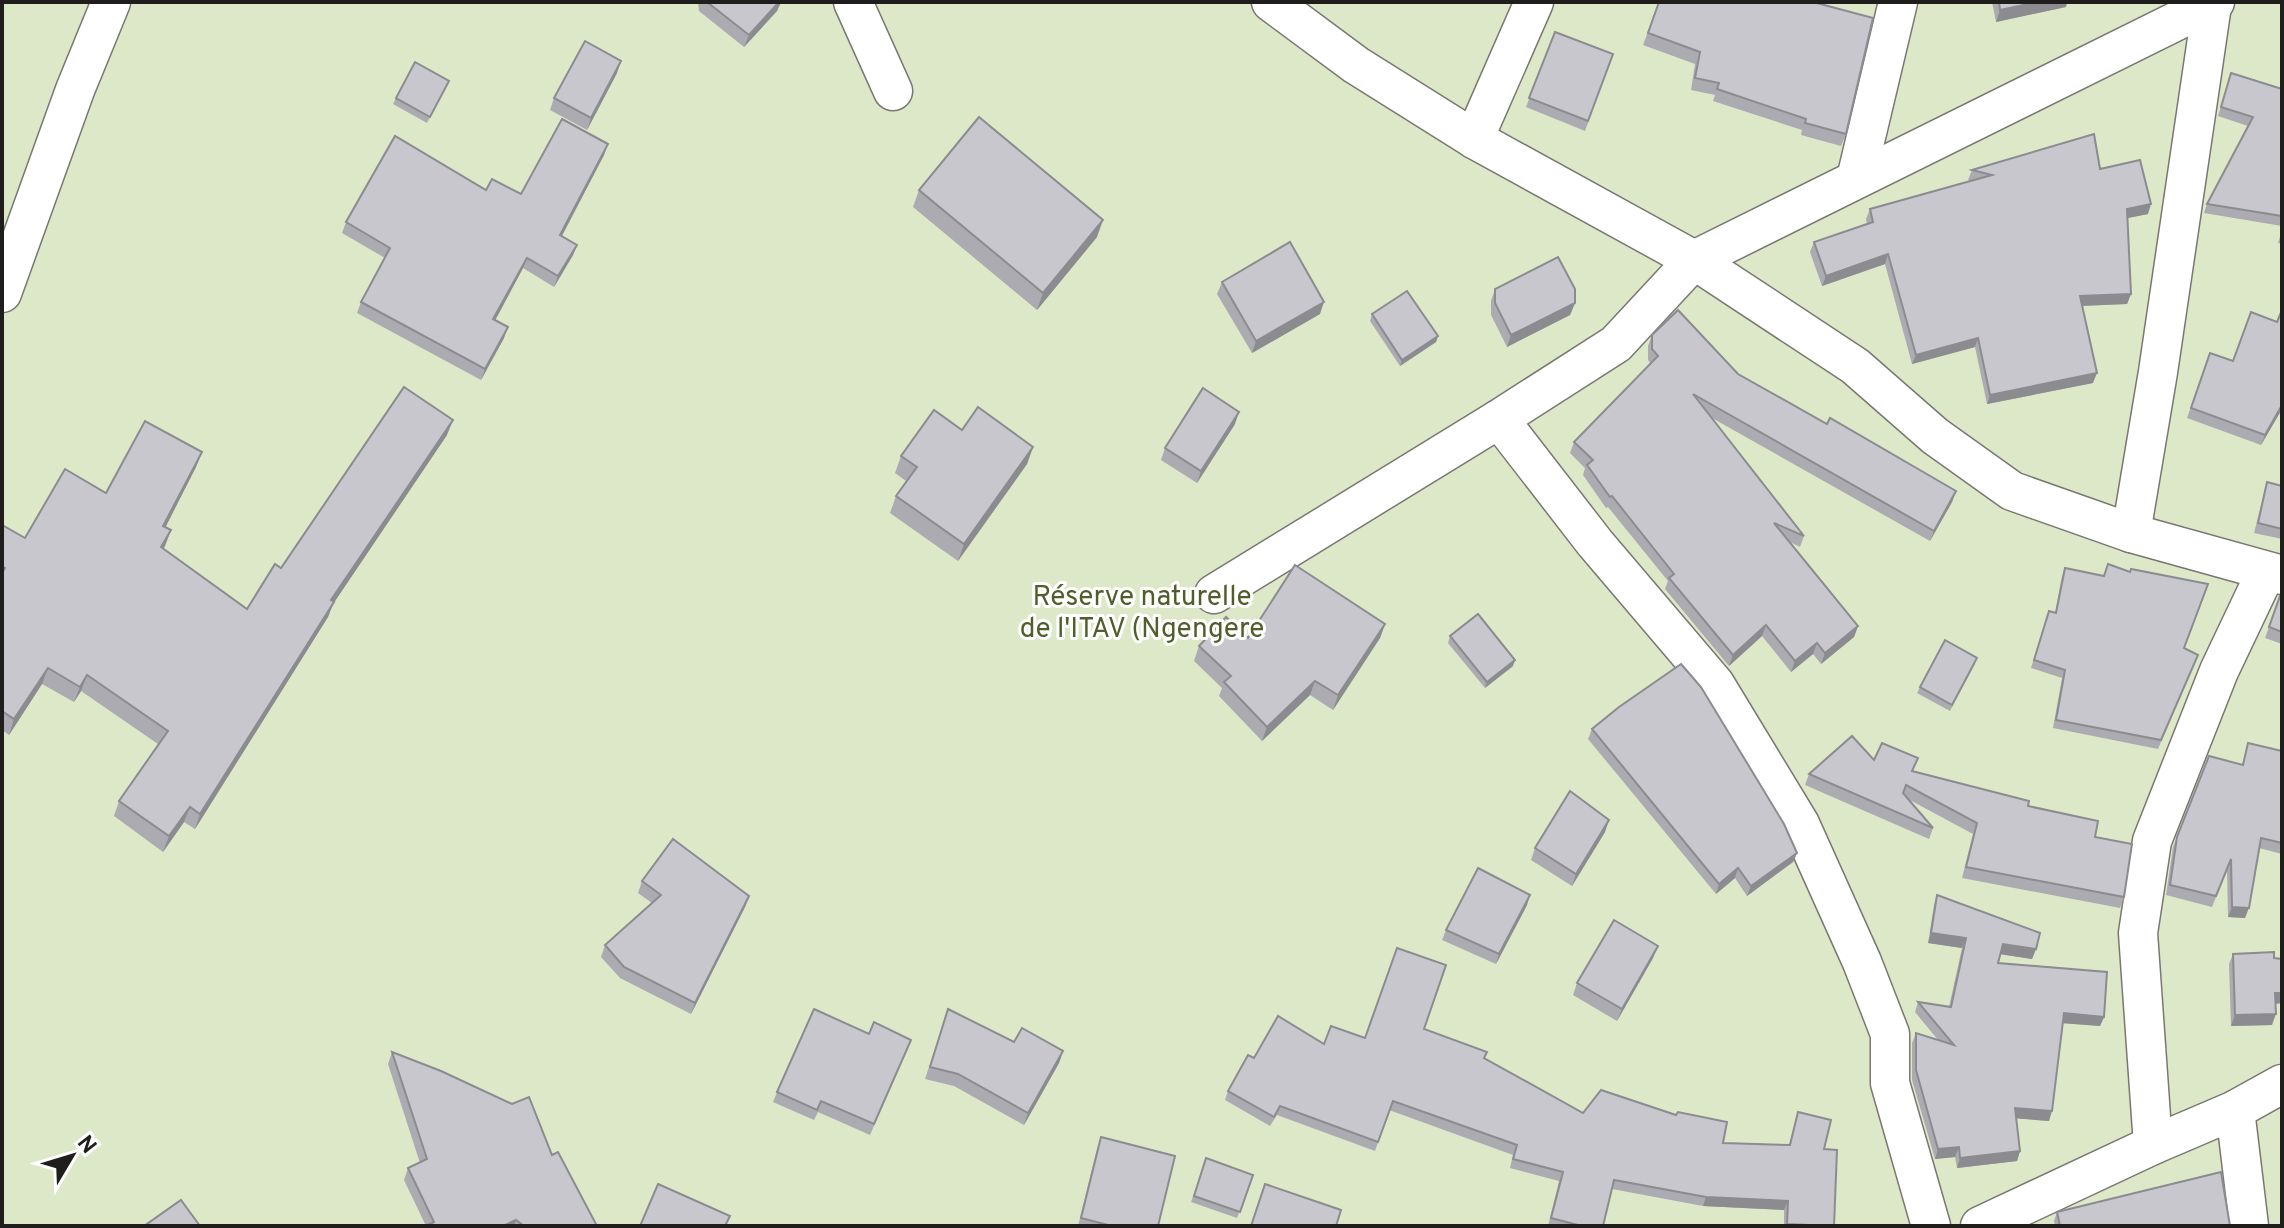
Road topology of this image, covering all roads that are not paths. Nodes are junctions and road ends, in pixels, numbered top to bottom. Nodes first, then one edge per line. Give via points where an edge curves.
1 (111, 2) edge
2 (853, 2) edge
3 (1271, 2) edge
4 (1534, 2) edge
5 (1898, 2) edge
6 (2214, 4) edge
7 (893, 91) dead end
8 (1474, 139) junction
9 (1856, 179) junction
10 (1694, 260) junction
11 (2, 293) edge
12 (1499, 419) junction
13 (2131, 533) junction
14 (2274, 573) edge
15 (1214, 594) dead end
16 (2282, 1084) edge
17 (2235, 1110) junction
18 (2153, 1145) junction
19 (1987, 1224) edge
20 (1931, 1226) edge
21 (2249, 1226) edge

1 - 11 street
2 - 7 street
3 - 8 street via 1356,65
4 - 8 street
5 - 9 street
6 - 9 street
6 - 13 street
8 - 10 street
9 - 10 street
10 - 12 street via 1616,344
10 - 13 street via 1855,366 1935,436 2012,491
12 - 15 street
12 - 20 street via 1715,684 1800,824 1890,1034 1890,1083
13 - 14 street
14 - 18 street via 2219,671 2152,841 2138,933
16 - 17 street
17 - 18 street
17 - 21 street
18 - 19 street

